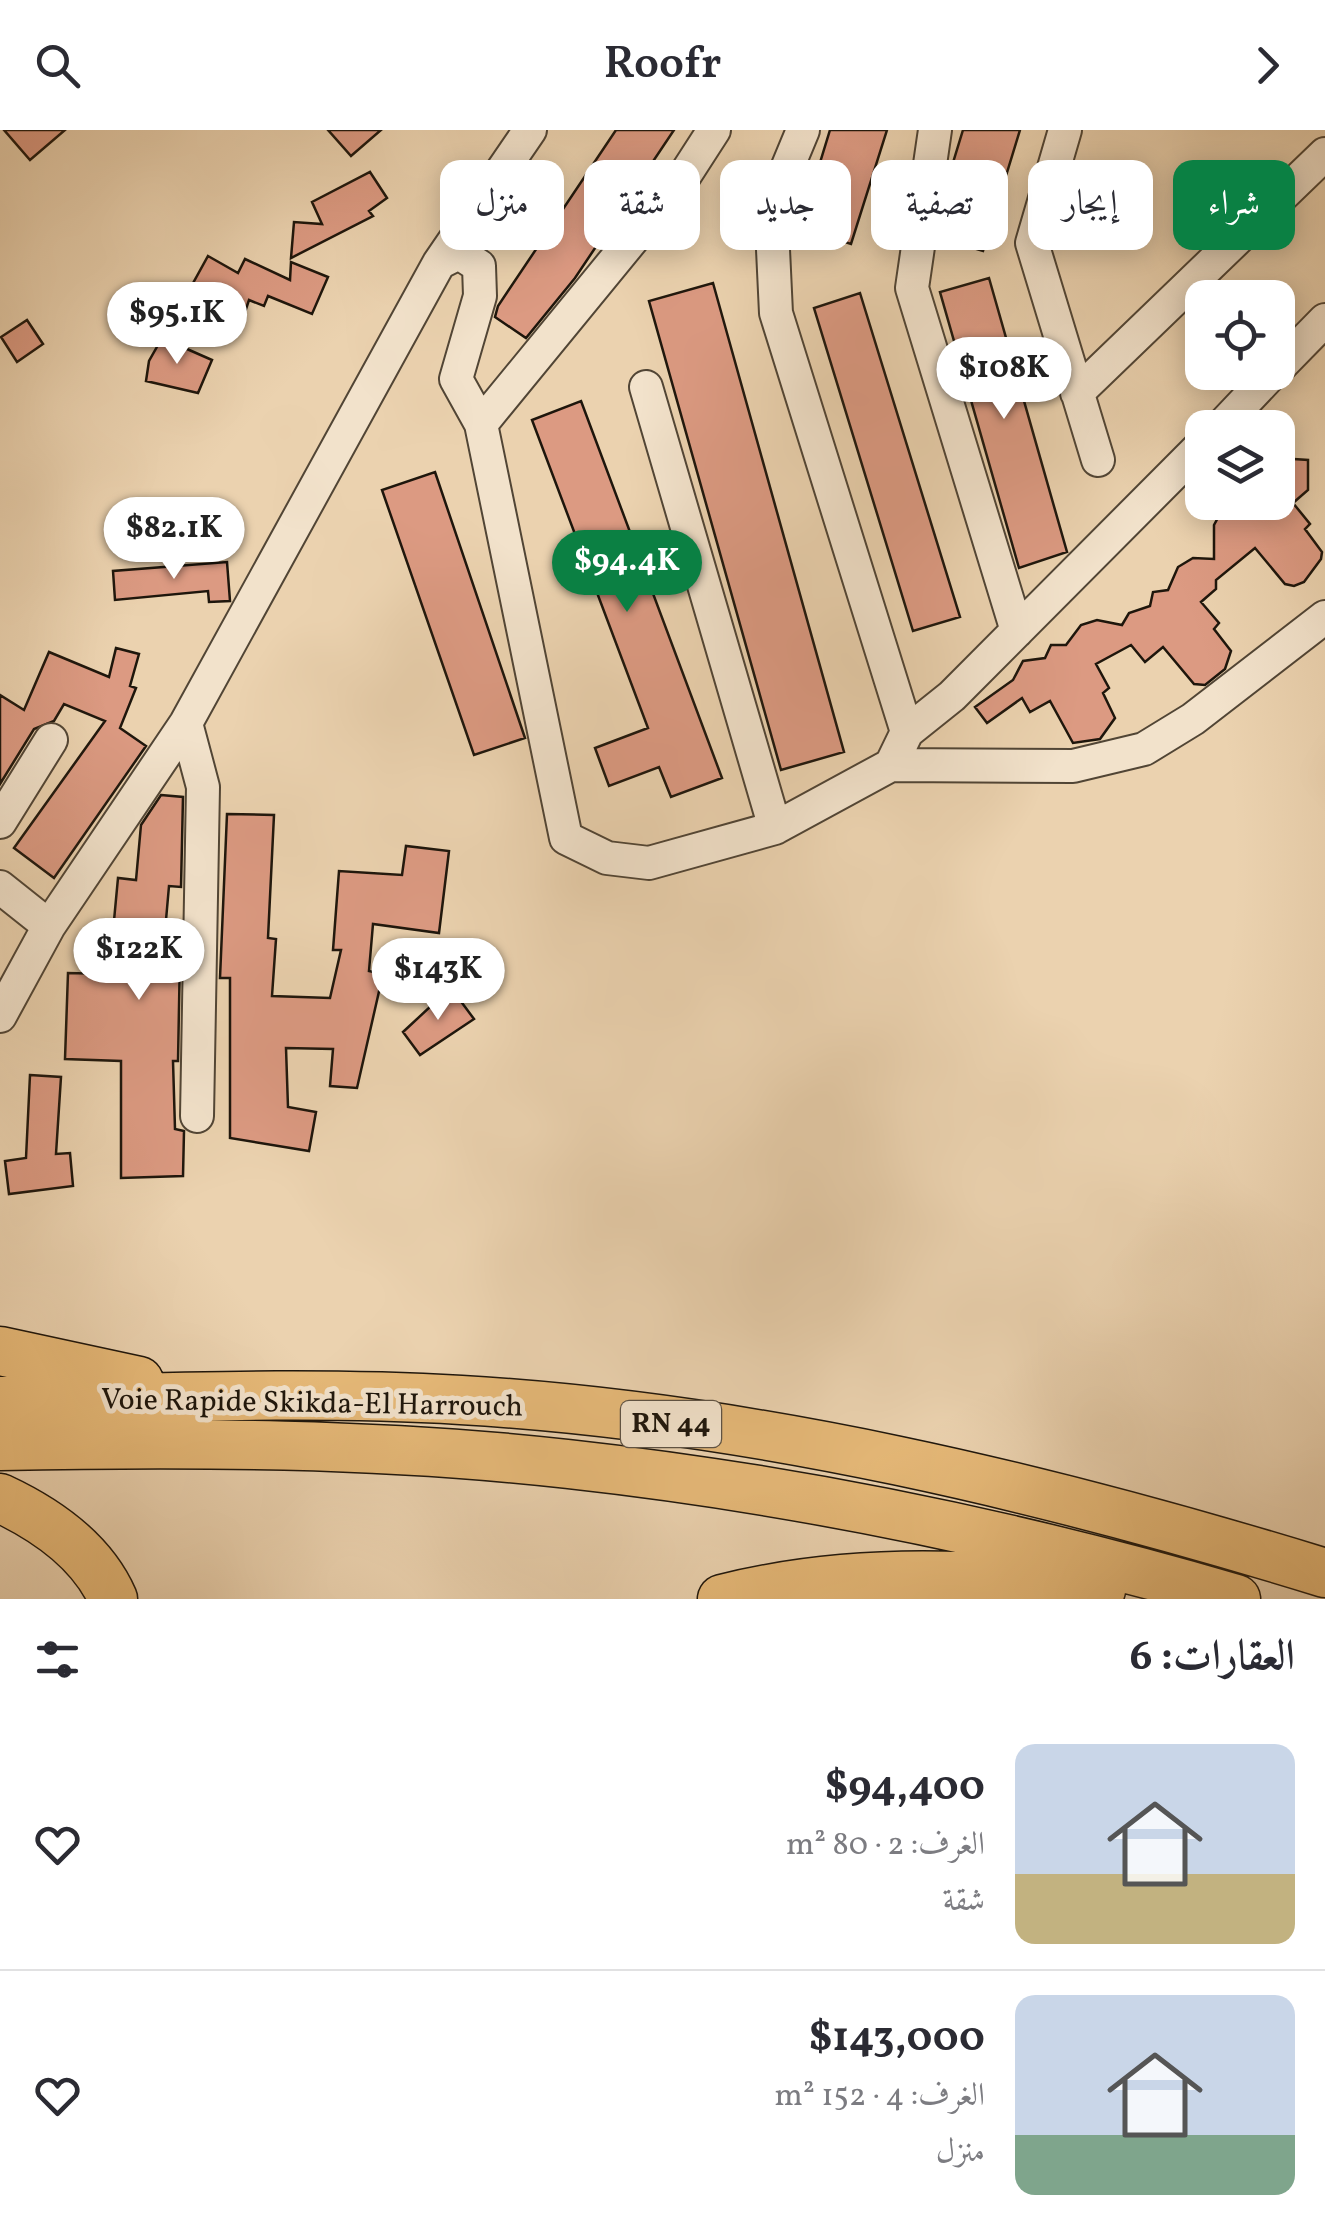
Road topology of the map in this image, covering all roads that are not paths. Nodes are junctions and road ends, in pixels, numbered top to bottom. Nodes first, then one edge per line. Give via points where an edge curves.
1 (530, 130) edge
2 (714, 130) edge
3 (802, 130) edge
4 (935, 130) edge
5 (1065, 130) edge
6 (1325, 154) edge
7 (439, 263) junction
8 (1325, 320) edge
9 (1295, 351) edge
10 (646, 388) dead end
11 (1257, 390) edge
12 (1078, 393) junction
13 (1237, 410) edge
14 (482, 424) junction
15 (1098, 460) dead end
16 (1185, 462) edge
17 (1325, 618) edge
18 (1017, 631) junction
19 (186, 723) junction
20 (907, 732) junction
21 (51, 740) dead end
22 (891, 764) junction
23 (0, 822) edge
24 (774, 828) junction
25 (0, 887) edge
26 (49, 926) junction
27 (0, 1016) edge
28 (198, 1116) dead end
29 (0, 1350) edge
30 (200, 1396) junction
31 (0, 1401) edge
32 (0, 1446) edge
33 (0, 1498) edge
34 (1325, 1573) edge
35 (113, 1595) edge
36 (1230, 1597) edge
37 (722, 1599) edge

1 - 7 street
2 - 14 street via 686,175
3 - 20 street via 771,207 776,312
4 - 18 street via 912,288
5 - 12 street via 1032,242
6 - 12 street
7 - 14 street via 459,254 479,266 480,296 456,379
7 - 19 street
8 - 9 street
10 - 24 street
11 - 13 street
12 - 15 street
14 - 24 street via 566,838 606,858 648,863
16 - 18 street
17 - 22 street via 1144,750 1072,766
18 - 20 street
19 - 26 street
19 - 28 street via 203,787
20 - 22 street
21 - 23 street
22 - 24 street
25 - 26 street
26 - 27 street
29 - 30 highway
30 - 31 highway, Voie Rapide Skikda-El Harrouch / RN 44
30 - 34 highway, Voie Rapide Skikda-El Harrouch / RN 44 via 461,1400 783,1440 1128,1515
32 - 36 highway, Voie Rapide Skikda-El Harrouch / RN 44 via 294,1445 566,1464 848,1504
33 - 35 highway via 70,1541
36 - 37 highway via 920,1576 834,1580

